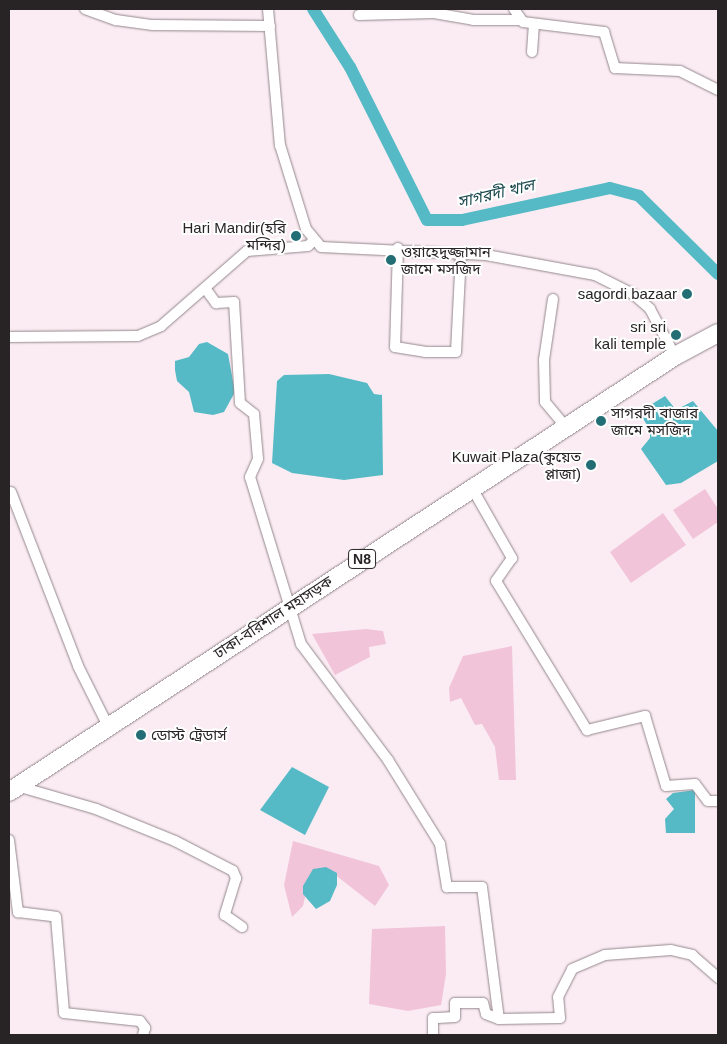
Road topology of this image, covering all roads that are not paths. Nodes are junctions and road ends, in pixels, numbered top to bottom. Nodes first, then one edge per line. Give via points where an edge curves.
1 (85, 9) edge
2 (268, 9) edge
3 (514, 9) edge
4 (359, 15) dead end
5 (521, 20) junction
6 (534, 24) junction
7 (270, 26) junction
8 (532, 52) dead end
9 (718, 90) edge
10 (314, 240) junction
11 (398, 248) junction
12 (462, 253) junction
13 (205, 288) junction
14 (553, 299) dead end
15 (718, 333) edge
16 (9, 337) edge
17 (675, 356) junction
18 (566, 427) junction
19 (472, 488) junction
20 (11, 492) dead end
21 (287, 608) junction
22 (108, 726) junction
23 (13, 789) edge
24 (718, 801) edge
25 (9, 840) edge
26 (242, 927) dead end
27 (718, 978) edge
28 (499, 1020) junction
29 (143, 1035) edge
30 (433, 1035) edge

1 - 7 street via 116,20 152,25
2 - 7 street
3 - 5 street
4 - 5 street via 434,13 473,20
5 - 6 street
6 - 8 street
6 - 9 street via 604,32 615,68 680,71
7 - 10 street via 280,145 306,229
10 - 11 street via 321,247
10 - 13 street via 308,246 247,251
11 - 12 street
11 - 12 street via 395,347 425,352 456,352
12 - 17 street via 548,264 595,275 625,289 650,309
13 - 16 street via 161,326 138,336
13 - 21 street via 216,303 234,302 240,403 254,414 258,459 250,478
14 - 18 street via 544,360 545,402
15 - 17 highway, ঢাকা-বরিশাল মহাসড়ক / N8
17 - 18 highway, ঢাকা-বরিশাল মহাসড়ক / N8
18 - 19 highway, ঢাকা-বরিশাল মহাসড়ক / N8
19 - 21 highway, ঢাকা-বরিশাল মহাসড়ক / N8
19 - 24 street via 512,558 496,580 587,730 646,716 666,786 695,784 708,801
20 - 22 street via 78,666
21 - 22 highway, ঢাকা-বরিশাল মহাসড়ক / N8
21 - 28 street via 301,644 325,682 388,760 440,844 447,887 482,887
22 - 23 highway, ঢাকা-বরিশাল মহাসড়ক / N8
23 - 26 street via 122,820 233,871 236,878 225,915
25 - 29 street via 18,912 56,917 64,1013 140,1021
27 - 28 street via 692,956 671,950 605,955 572,969 558,997 560,1018
28 - 30 street via 486,1014 483,1003 455,1003 455,1017 433,1018

